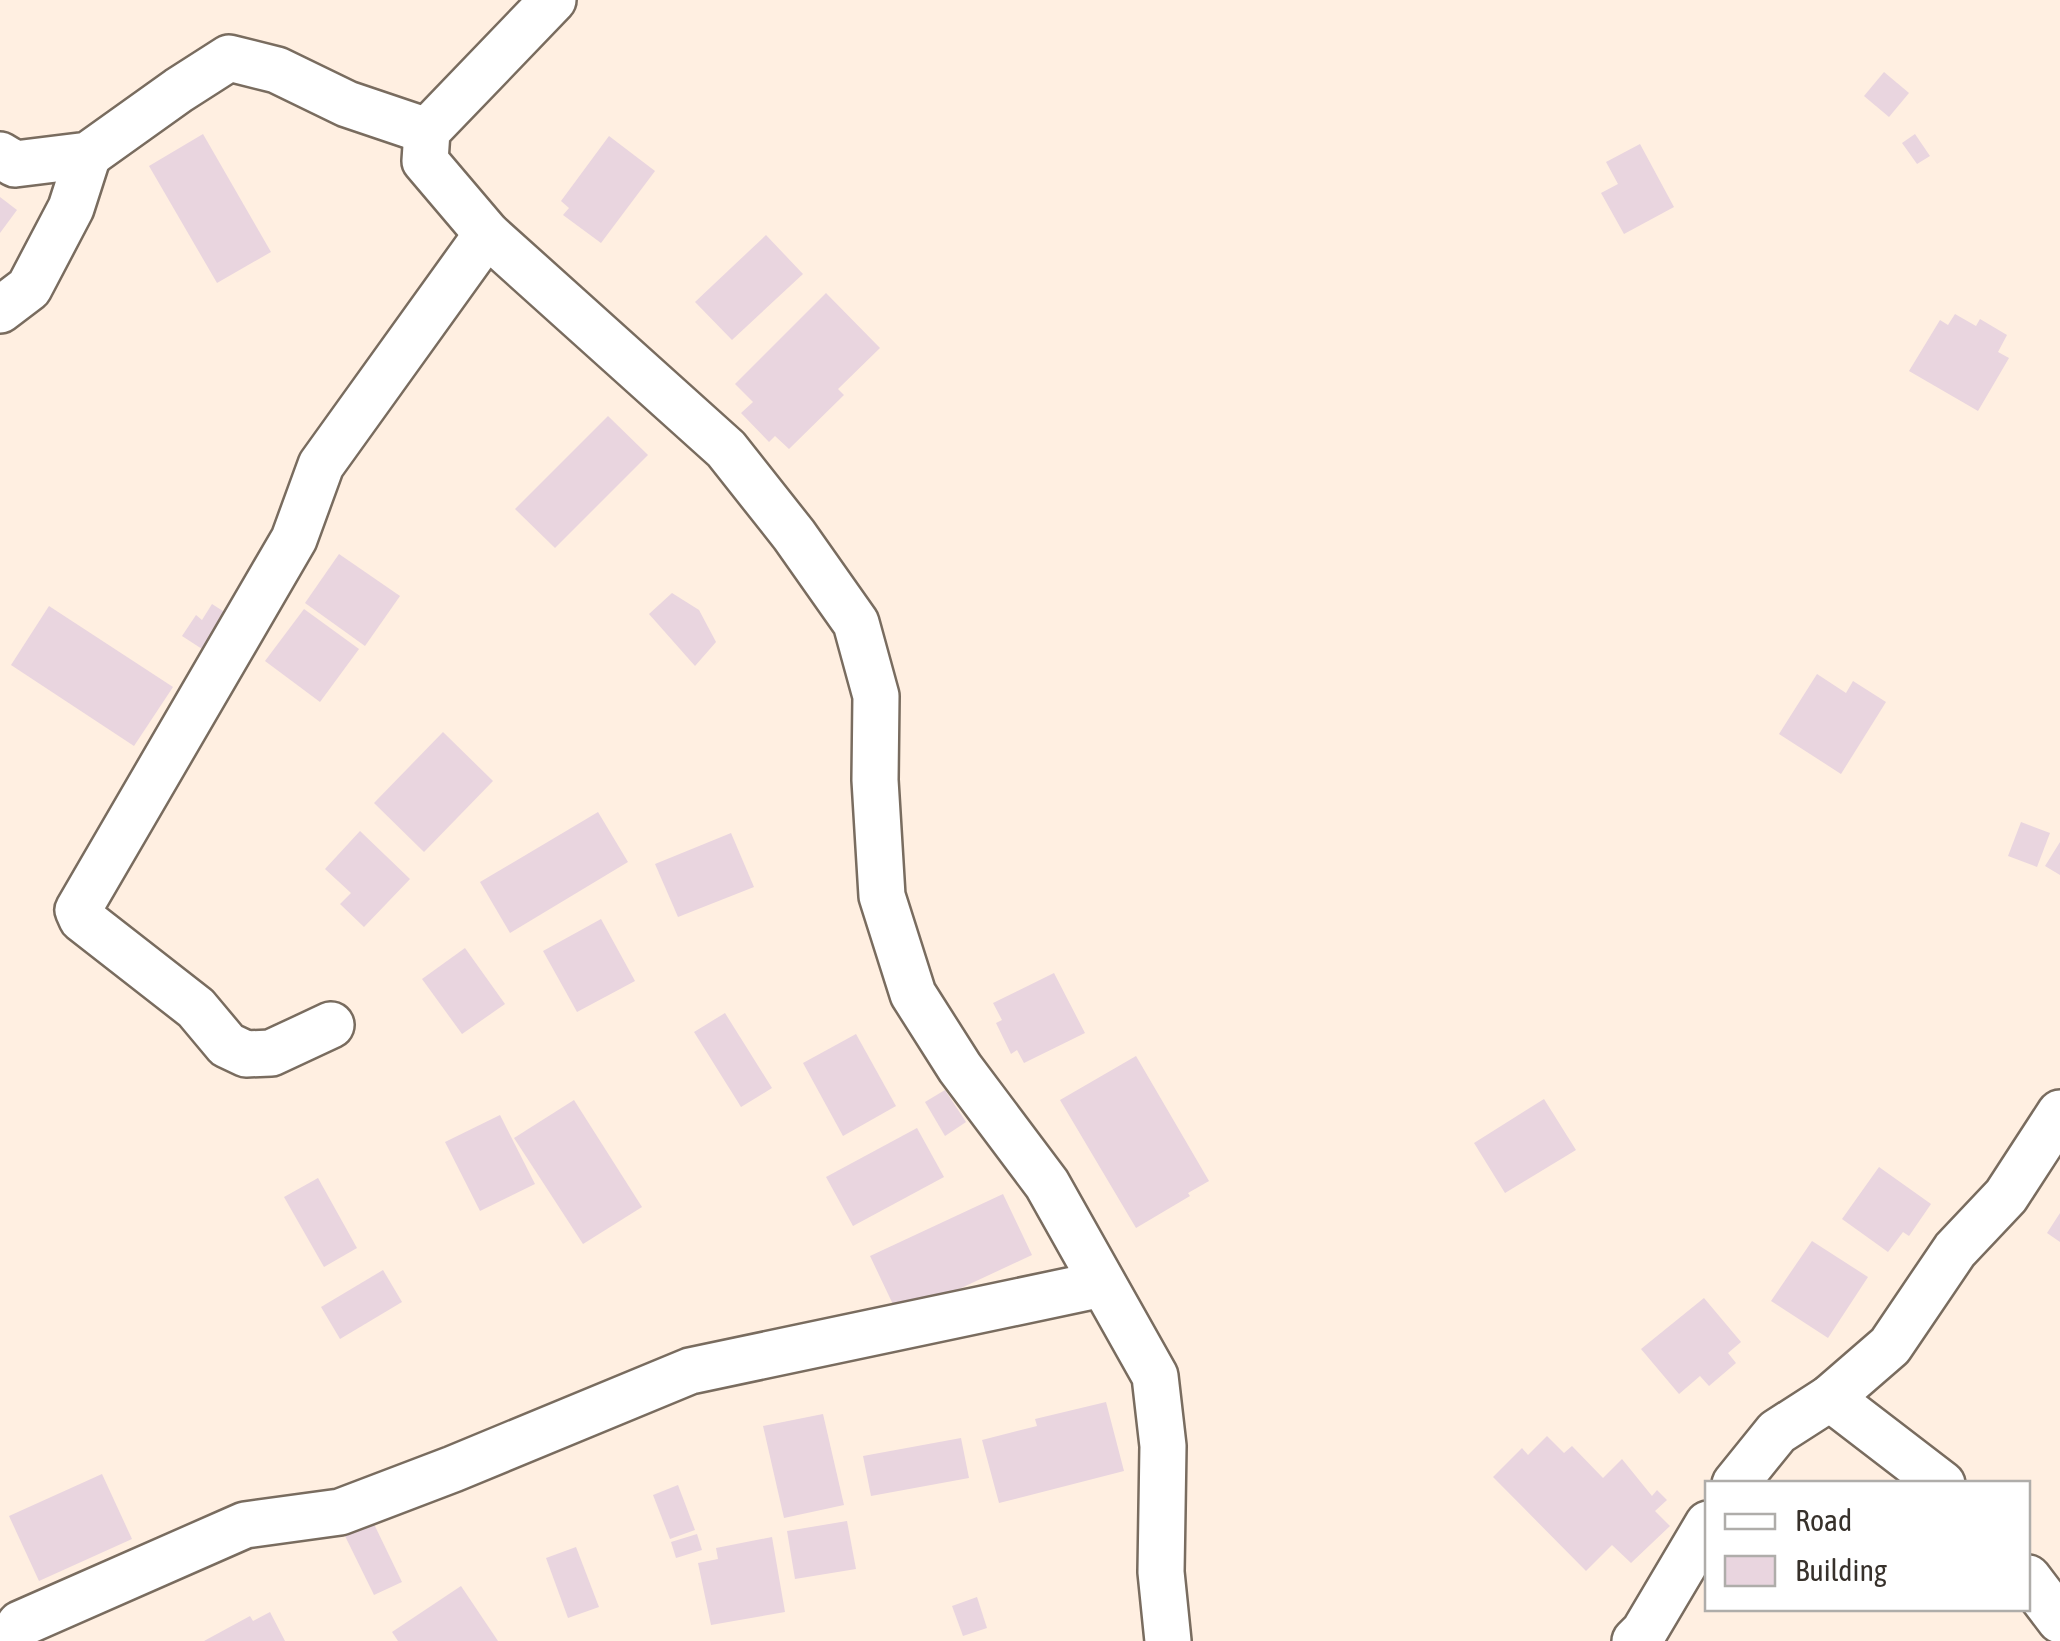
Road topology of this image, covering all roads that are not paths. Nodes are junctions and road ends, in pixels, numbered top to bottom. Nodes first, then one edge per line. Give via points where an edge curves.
1 (553, 0) edge
2 (427, 131) junction
3 (0, 155) edge
4 (88, 155) junction
5 (488, 234) junction
6 (0, 310) edge
7 (331, 1026) dead end
8 (2060, 1113) edge
9 (1102, 1284) junction
10 (1830, 1398) junction
11 (1737, 1481) edge
12 (1938, 1481) edge
13 (1705, 1529) edge
14 (2030, 1581) edge
15 (2060, 1620) edge
16 (9, 1641) edge
17 (1168, 1641) edge
18 (1636, 1641) edge

1 - 2 street
2 - 4 street via 347,104 277,70 229,58
2 - 5 street via 426,162
3 - 4 street via 15,164
4 - 6 street via 71,208 29,288
5 - 7 street via 321,465 294,539 78,910 82,920 196,1008 227,1045 246,1054 271,1053
5 - 9 street via 726,449 856,624 876,696 882,896 913,994 1047,1184
8 - 10 street via 2006,1196 1955,1250 1890,1346
9 - 16 street via 690,1371 340,1512 245,1525 20,1624
9 - 17 street via 1155,1376
10 - 11 street via 1777,1432
10 - 12 street
13 - 18 street
14 - 15 street

